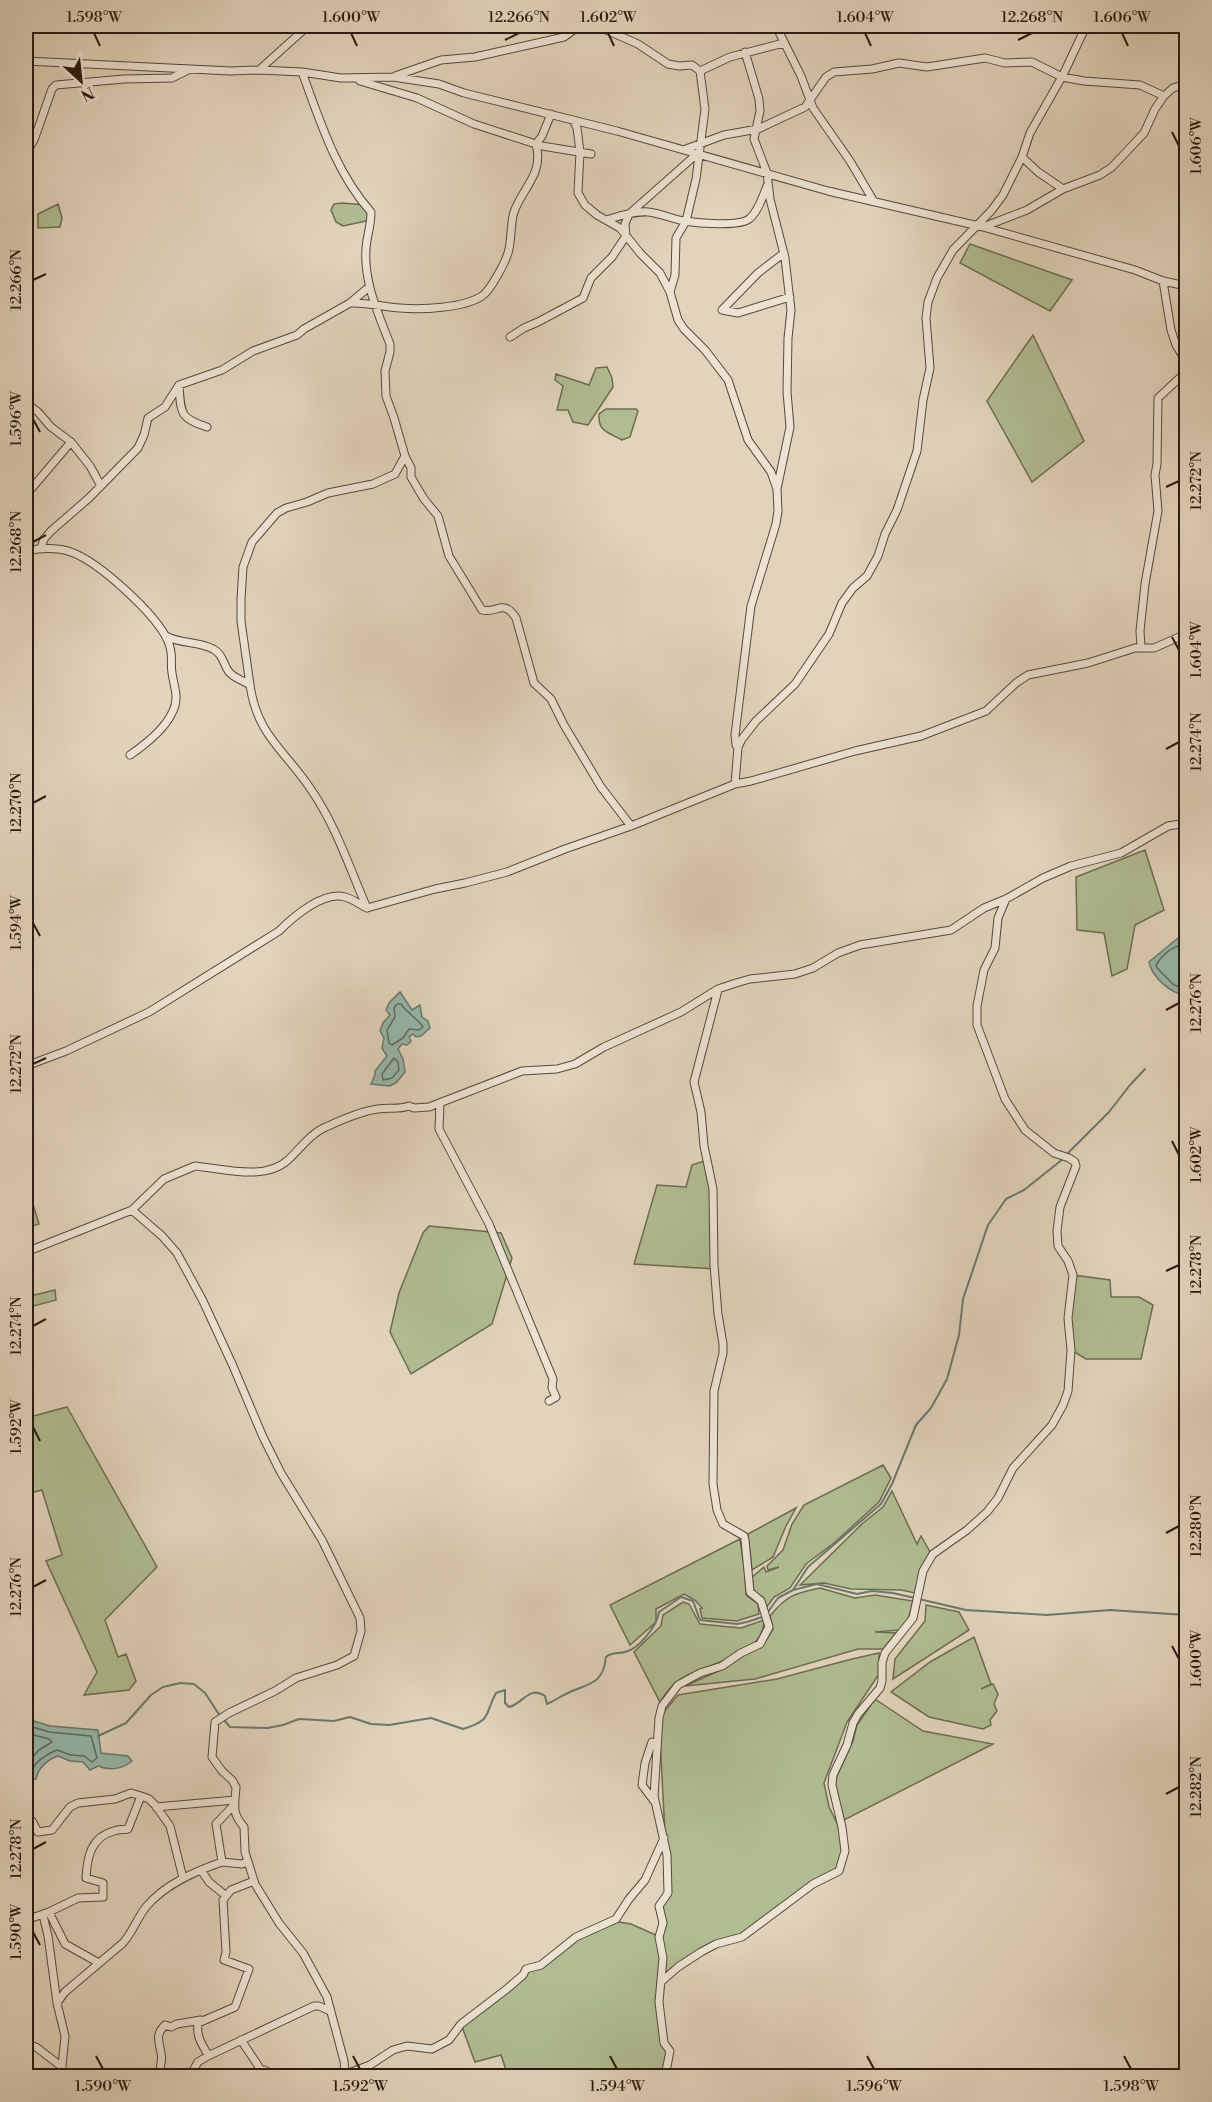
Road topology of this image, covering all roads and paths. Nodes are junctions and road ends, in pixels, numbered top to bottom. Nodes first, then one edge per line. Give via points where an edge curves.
1 (308, 26) edge
2 (579, 26) edge
3 (597, 26) edge
4 (776, 26) edge
5 (1086, 26) edge
6 (784, 43) junction
7 (745, 52) junction
8 (26, 61) edge
9 (190, 69) junction
10 (259, 70) junction
11 (700, 71) junction
12 (302, 72) junction
13 (393, 77) junction
14 (1062, 77) junction
15 (352, 78) junction
16 (1186, 84) edge
17 (1164, 96) junction
18 (810, 101) junction
19 (551, 114) junction
20 (573, 120) junction
21 (758, 129) junction
22 (536, 144) junction
23 (698, 149) junction
24 (580, 152) junction
25 (26, 153) edge
26 (591, 154) dead end
27 (1022, 157) junction
28 (767, 173) junction
29 (767, 186) junction
30 (1063, 189) junction
31 (873, 200) junction
32 (629, 214) junction
33 (606, 220) junction
34 (686, 221) junction
35 (979, 227) junction
36 (626, 236) junction
37 (784, 253) junction
38 (1163, 280) junction
39 (1186, 286) edge
40 (369, 288) junction
41 (670, 292) junction
42 (790, 297) junction
43 (350, 303) junction
44 (374, 304) junction
45 (510, 337) dead end
46 (1186, 361) edge
47 (1186, 372) edge
48 (179, 385) junction
49 (26, 403) edge
50 (207, 427) dead end
51 (71, 442) junction
52 (405, 456) junction
53 (100, 486) junction
54 (777, 489) junction
55 (26, 495) edge
56 (41, 548) junction
57 (26, 551) edge
58 (1186, 634) edge
59 (166, 636) junction
60 (1141, 648) junction
61 (250, 685) junction
62 (738, 747) junction
63 (130, 755) dead end
64 (735, 784) junction
65 (1186, 823) edge
66 (631, 826) junction
67 (1006, 898) junction
68 (367, 908) junction
69 (718, 989) junction
70 (26, 1066) edge
71 (440, 1103) junction
72 (132, 1210) junction
73 (26, 1252) edge
74 (549, 1401) dead end
75 (652, 1742) dead end
76 (141, 1796) junction
77 (235, 1802) junction
78 (656, 1803) junction
79 (156, 1807) junction
80 (26, 1822) edge
81 (664, 1838) junction
82 (222, 1862) junction
83 (247, 1862) junction
84 (201, 1870) junction
85 (183, 1878) junction
86 (254, 1881) junction
87 (225, 1895) junction
88 (46, 1913) junction
89 (26, 1920) edge
90 (99, 1963) junction
91 (661, 1982) junction
92 (57, 2003) junction
93 (330, 2011) junction
94 (217, 2016) junction
95 (241, 2040) junction
96 (26, 2044) edge
97 (208, 2055) junction
98 (62, 2067) junction
99 (261, 2070) junction
100 (163, 2075) edge
101 (345, 2075) edge
102 (61, 2076) edge
103 (140, 2076) edge
104 (190, 2076) edge
105 (248, 2076) edge
106 (276, 2076) edge
107 (665, 2076) edge

1 - 10 street
2 - 13 street via 564,37 475,57 441,60
3 - 11 street via 638,44 668,64 692,65
4 - 6 street
5 - 14 street
6 - 7 street
6 - 18 street
7 - 11 street
7 - 21 street via 759,99
8 - 9 street
9 - 10 street
9 - 25 street via 172,78 56,85
10 - 12 street
11 - 23 street via 705,109
12 - 15 street
12 - 40 street via 328,143 358,198 372,212 367,240
13 - 15 street
13 - 19 street via 439,84
14 - 17 street via 1140,85
14 - 18 street via 1032,62 1005,63 985,58 927,67 899,63 834,72
14 - 27 street via 1030,133
15 - 22 street via 417,98 474,124
16 - 17 street
17 - 30 street via 1144,133 1112,167
18 - 21 street
18 - 31 street
19 - 20 street
19 - 22 street
20 - 23 street via 684,149
20 - 24 street
21 - 23 street via 724,135
21 - 28 street via 754,139
22 - 24 street
22 - 44 street via 538,164 513,216 508,253 482,296 436,308
23 - 28 street
23 - 32 street
23 - 34 street
24 - 26 street
24 - 33 street via 578,193 585,205
27 - 30 street
27 - 35 street via 1003,195
28 - 29 street
28 - 31 street
29 - 34 street via 749,219 722,223
29 - 37 street
30 - 35 street via 1027,210
31 - 35 street
32 - 33 street
32 - 34 street via 648,212
32 - 36 street
33 - 36 street
34 - 41 street via 676,238 675,275
35 - 38 street
35 - 62 street via 953,250 927,302 930,368 917,451 878,556 867,576 842,603 821,647 795,684 756,721
36 - 41 street via 660,273
36 - 45 street via 591,278 583,298
37 - 42 street
37 - 42 street via 722,310 738,313
38 - 39 street
38 - 46 street via 1171,330
40 - 43 street
40 - 44 street
41 - 54 street via 684,329 728,380 748,440 771,472
42 - 54 street via 790,427
43 - 44 street
43 - 48 street via 297,335
44 - 52 street via 390,344 386,396
47 - 60 street via 1158,398 1158,511 1145,584
48 - 50 street via 186,419
48 - 53 street via 165,407 149,416 138,448
49 - 51 street
51 - 53 street
51 - 55 street
52 - 61 street via 395,474 373,484 328,493 286,508 252,542 243,567 241,599
52 - 66 street via 418,490 438,516 449,556 470,592 482,610 501,607 512,611 534,683 551,699 601,787
53 - 56 street via 51,531
54 - 62 street via 776,524 751,606 746,639 735,735
56 - 57 street
56 - 59 street via 64,550 93,564 130,594
58 - 60 street via 1160,646
59 - 61 street via 214,649 230,673
59 - 63 street via 177,692 173,712 153,737
60 - 64 street via 1028,675 986,711 929,733
61 - 68 street via 253,706 266,731 313,792
62 - 64 street
64 - 66 street
65 - 67 street via 1168,826 1121,853 1030,883
66 - 68 street via 507,872
67 - 69 street via 951,930 860,945 795,974 750,979
67 - 91 street via 998,918 995,948 984,970 976,1025 1005,1099 1025,1130 1054,1153 1075,1162 1060,1207 1057,1231 1058,1246 1073,1275 1068,1318 1068,1391 1052,1425 1013,1467 992,1505 968,1530 933,1554 923,1571 913,1618 885,1653 880,1688 853,1723 833,1775 845,1851 839,1871 813,1884 742,1936 701,1952
68 - 70 street via 345,897 313,904 279,931 149,1012
69 - 71 street via 681,1012 574,1064 522,1071
69 - 78 street via 694,1082 713,1189 714,1265 723,1344 714,1391 713,1484 723,1524 744,1536 750,1592 761,1600 769,1627 760,1644 678,1685 665,1700 659,1718
71 - 72 street via 399,1110 375,1109 326,1126 272,1170 188,1168 164,1179
71 - 74 street via 439,1129 489,1224 553,1378 556,1397
72 - 73 street
72 - 77 street via 177,1252 219,1333 267,1446 322,1540 361,1622 358,1648 351,1659 296,1678 215,1722 212,1757 235,1784
75 - 78 street via 642,1785
76 - 79 street
76 - 80 street via 131,1793 78,1803 52,1830 44,1833 38,1832 32,1821
76 - 88 street via 128,1829 100,1837 90,1851 86,1878 104,1883 103,1897 78,1898
77 - 79 street
77 - 82 street via 216,1824
77 - 83 street via 235,1814 244,1827
78 - 81 street
79 - 85 street via 173,1835
81 - 91 street via 668,1893 659,1906 663,1923 659,1937 663,1958
81 - 101 street via 645,1880 616,1919 576,1937 541,1965 526,1969 461,2024 449,2040 432,2049 407,2046 393,2050
82 - 83 street
82 - 84 street
83 - 86 street
84 - 85 street
84 - 87 street
85 - 90 street via 144,1909 131,1934
86 - 87 street
86 - 93 street via 303,1953 324,1990
87 - 94 street via 224,1960 249,1969 235,2007
88 - 89 street
88 - 90 street via 65,1944
88 - 92 street
90 - 92 street
91 - 107 street via 664,2043 670,2052
92 - 98 street via 65,2036
93 - 95 street via 309,2007
93 - 101 street
94 - 97 street via 198,2023 196,2033
94 - 100 street via 165,2025 157,2042
95 - 97 street
95 - 99 street
96 - 98 street
97 - 104 street via 198,2062
98 - 102 street
99 - 105 street
99 - 106 street
100 - 103 street

